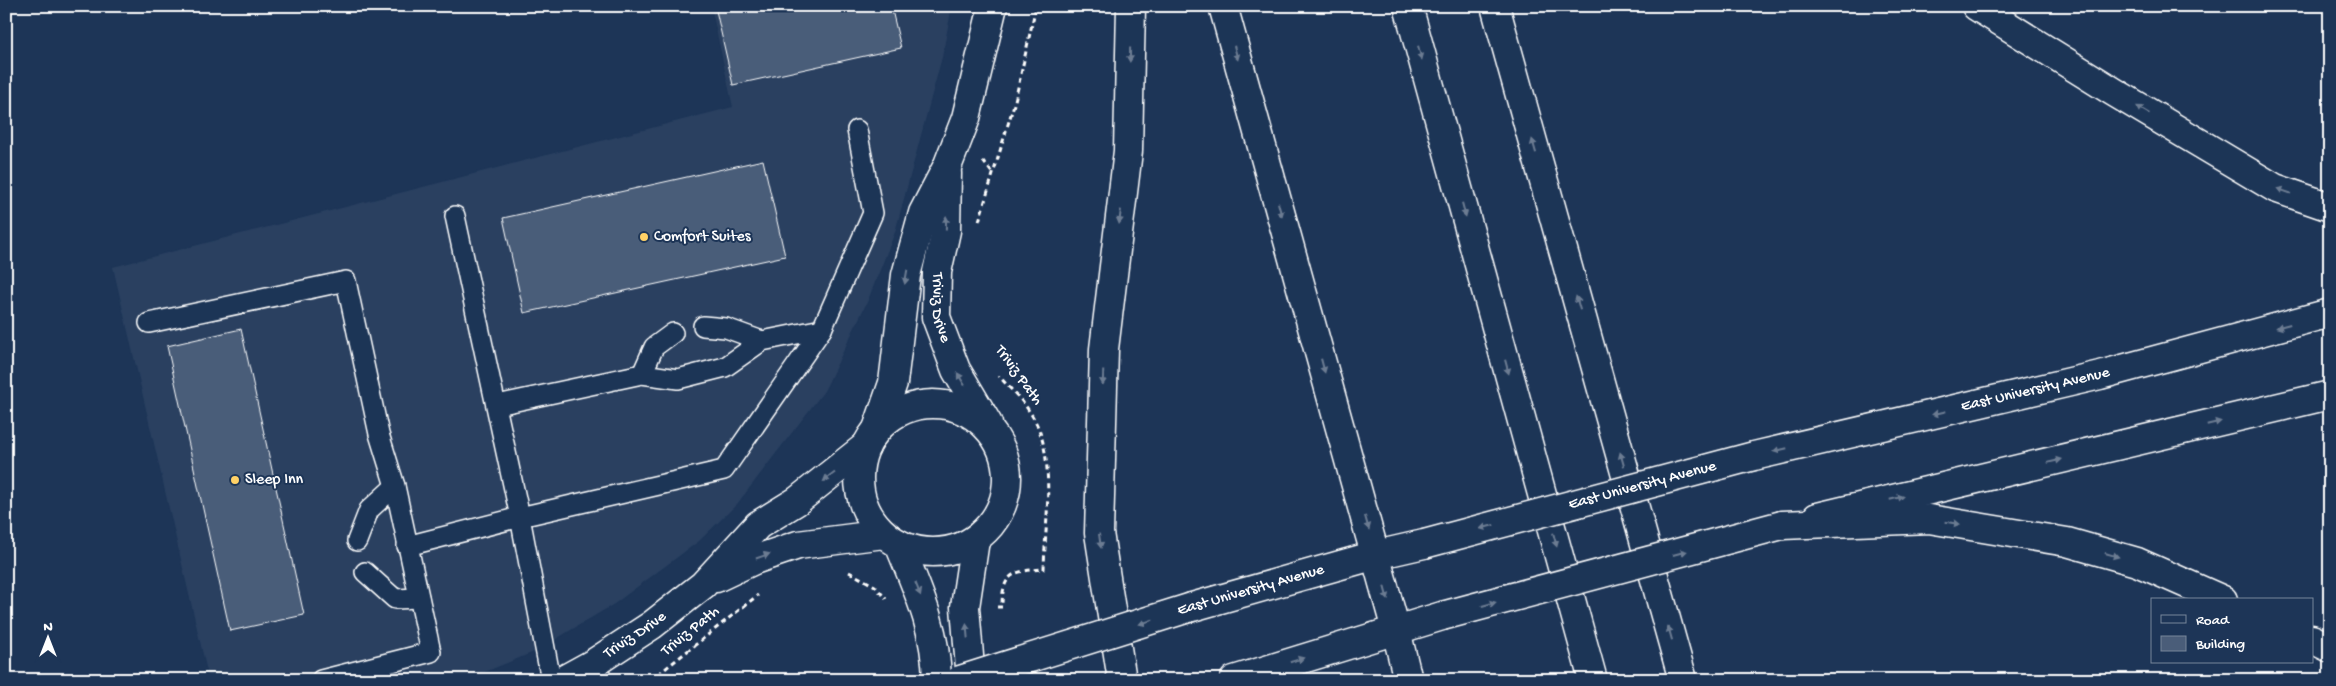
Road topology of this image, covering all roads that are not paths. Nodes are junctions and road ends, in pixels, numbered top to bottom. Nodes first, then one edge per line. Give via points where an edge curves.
1 (993, 6) edge
2 (1132, 6) edge
3 (1223, 6) edge
4 (1408, 6) edge
5 (1495, 6) edge
6 (1976, 6) edge
7 (857, 130) dead end
8 (947, 167) junction
9 (2330, 207) edge
10 (455, 216) dead end
11 (2330, 313) edge
12 (150, 323) dead end
13 (703, 326) dead end
14 (822, 329) junction
15 (673, 333) dead end
16 (762, 341) junction
17 (642, 374) junction
18 (2330, 395) edge
19 (497, 405) junction
20 (995, 436) junction
21 (872, 437) junction
22 (395, 486) junction
23 (520, 518) junction
24 (1782, 526) junction
25 (892, 539) junction
26 (974, 540) junction
27 (357, 541) dead end
28 (407, 546) junction
29 (1376, 555) junction
30 (365, 572) dead end
31 (703, 585) junction
32 (419, 598) junction
33 (2218, 598) edge
34 (1396, 630) junction
35 (2314, 640) edge
36 (2330, 648) edge
37 (322, 680) edge
38 (551, 680) edge
39 (563, 680) edge
40 (937, 680) edge
41 (960, 680) edge
42 (971, 680) edge
43 (1122, 680) edge
44 (1234, 680) edge
45 (1408, 680) edge
46 (1593, 680) edge
47 (1683, 680) edge

1 - 8 main road, Triviz Drive via 966,118
2 -> 43 main road via 1128,151 1104,349 1099,533
3 -> 29 main road
4 -> 46 main road
47 -> 5 main road
9 -> 6 main road via 2276,188
7 - 14 lane via 873,213
20 -> 8 main road, Triviz Drive via 956,370 936,317 937,272 946,232
8 -> 21 main road, Triviz Drive via 923,213 906,275 893,383
10 - 19 lane
11 -> 29 main road, East University Avenue, bridge via 2100,375 1754,456
12 - 22 lane via 346,282 379,434
13 - 16 lane via 726,328
14 - 16 lane
14 - 23 lane via 724,470
15 - 17 lane via 654,348
16 - 17 lane via 725,367 678,379
17 - 19 lane
24 -> 18 main road
19 - 23 lane
20 - 21 main road via 966,411 928,403 890,414
20 - 26 main road via 1006,463 1006,492 995,519
21 - 25 main road via 860,464 860,492 871,519
21 -> 31 main road, Triviz Drive via 805,495 758,526
22 - 27 lane via 369,510
22 - 28 lane
23 - 28 lane
23 - 38 lane
24 -> 33 main road via 1929,519 2058,540 2137,562
34 -> 24 main road, bridge
25 - 26 main road via 918,551 938,552
31 -> 25 main road, Triviz Drive via 754,560 798,545
25 -> 40 main road via 927,613 936,652
42 -> 26 main road via 965,607
28 - 32 lane
29 -> 34 main road
29 -> 41 main road, East University Avenue, bridge via 1192,607
30 - 32 lane via 395,599
31 - 39 main road, Triviz Drive via 652,625
32 - 37 lane via 431,652
44 -> 34 main road
34 - 45 main road
35 - 36 main road

